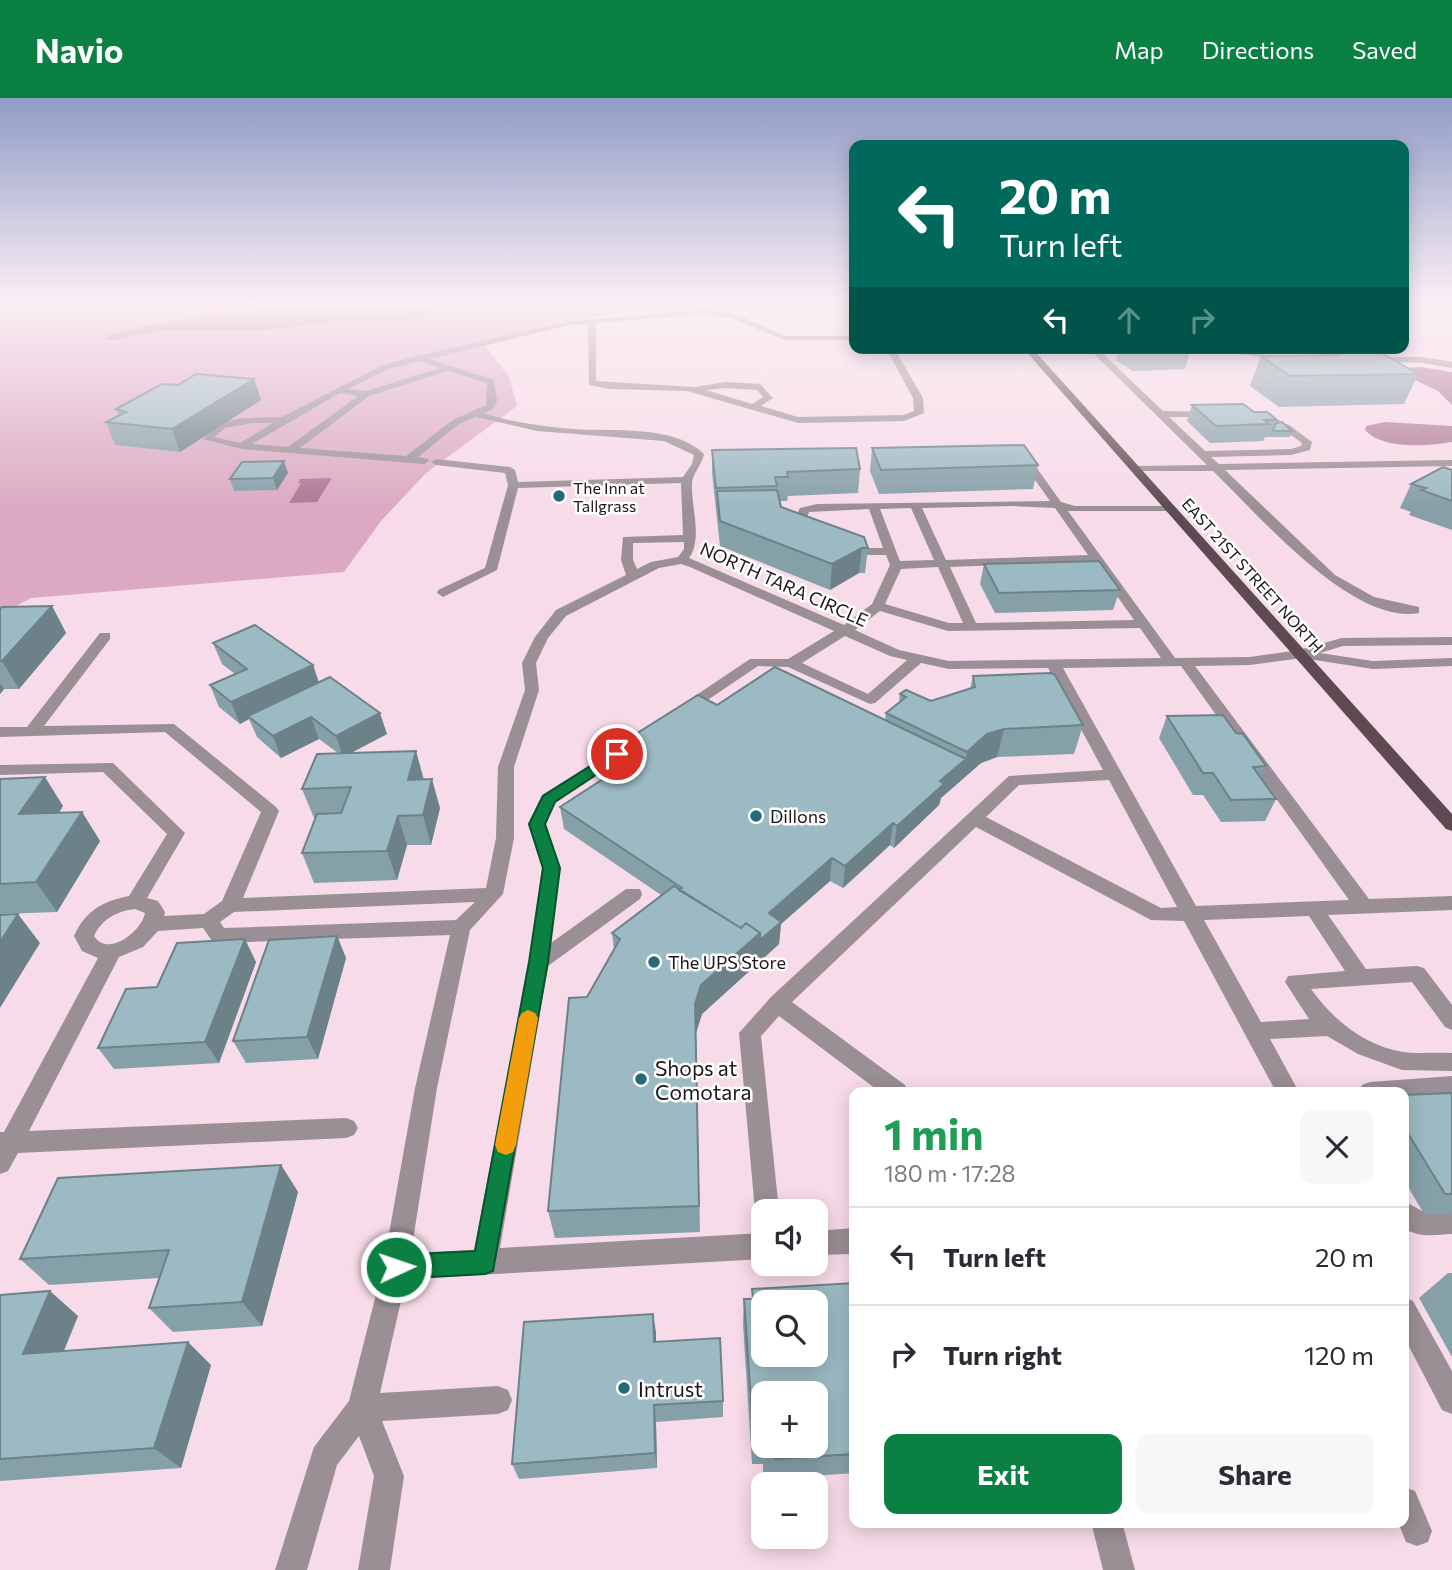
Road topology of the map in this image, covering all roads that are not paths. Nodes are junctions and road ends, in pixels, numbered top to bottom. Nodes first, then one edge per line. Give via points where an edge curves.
1 (381, 370) edge
2 (444, 370) edge
3 (454, 370) edge
4 (592, 370) edge
5 (902, 370) edge
6 (1046, 370) edge
7 (1115, 370) edge
8 (693, 389) junction
9 (342, 391) junction
10 (366, 394) junction
11 (752, 408) junction
12 (474, 413) junction
13 (1162, 414) junction
14 (1228, 414) edge
15 (1255, 418) edge
16 (283, 421) junction
17 (242, 446) junction
18 (290, 450) junction
19 (1291, 452) junction
20 (1204, 454) junction
21 (408, 460) junction
22 (424, 461) dead end
23 (436, 462) dead end
24 (1452, 463) edge
25 (1305, 465) junction
26 (1030, 466) edge
27 (1217, 467) junction
28 (1135, 469) junction
29 (686, 480) junction
30 (513, 485) junction
31 (1166, 504) junction
32 (915, 505) junction
33 (1060, 505) junction
34 (873, 506) junction
35 (690, 538) junction
36 (890, 551) junction
37 (1096, 558) junction
38 (682, 560) junction
39 (944, 563) junction
40 (896, 565) junction
41 (633, 576) junction
42 (443, 593) dead end
43 (878, 606) junction
44 (1414, 610) dead end
45 (1144, 624) junction
46 (972, 628) junction
47 (846, 630) junction
48 (105, 636) dead end
49 (1452, 641) edge
50 (1300, 654) junction
51 (917, 659) junction
52 (1178, 662) junction
53 (1452, 662) edge
54 (791, 663) junction
55 (1054, 665) junction
56 (675, 716) edge
57 (652, 731) edge
58 (0, 732) edge
59 (31, 732) junction
60 (0, 771) edge
61 (1114, 775) junction
62 (973, 818) junction
63 (1452, 825) edge
64 (494, 894) junction
65 (633, 894) dead end
66 (135, 902) junction
67 (1452, 903) edge
68 (230, 905) junction
69 (1364, 907) junction
70 (1314, 909) junction
71 (1190, 914) junction
72 (208, 921) junction
73 (154, 924) junction
74 (461, 927) junction
75 (112, 951) junction
76 (538, 962) junction
77 (1361, 978) junction
78 (778, 1003) junction
79 (1452, 1021) edge
80 (1332, 1027) junction
81 (1255, 1031) junction
82 (1452, 1062) edge
83 (1452, 1086) edge
84 (891, 1087) edge
85 (1285, 1087) edge
86 (1409, 1089) edge
87 (346, 1128) dead end
88 (3, 1149) edge
89 (766, 1199) edge
90 (1409, 1217) edge
91 (1452, 1222) edge
92 (849, 1241) edge
93 (828, 1242) edge
94 (751, 1247) edge
95 (485, 1262) junction
96 (396, 1267) junction
97 (1409, 1319) edge
98 (498, 1400) dead end
99 (1452, 1400) edge
100 (362, 1408) junction
101 (1409, 1513) edge
102 (1108, 1528) edge
103 (1417, 1531) dead end
104 (291, 1570) edge
105 (374, 1570) edge
106 (1119, 1570) edge

1 - 9 street
2 - 10 street
3 - 12 street via 491,383 490,407
4 - 8 street via 592,383
5 - 11 street via 918,398 919,412 904,418 798,420
6 - 28 main road, EAST 21ST STREET NORTH
7 - 13 street
8 - 11 street
8 - 11 street via 760,387 768,398
9 - 10 street
9 - 16 street
10 - 18 street
12 - 21 street
12 - 29 street via 540,428 686,443 699,454
13 - 14 street
13 - 20 street
15 - 19 street via 1300,434 1306,448
16 - 17 street
16 - 17 street via 235,422 208,439
17 - 18 street
18 - 21 street
19 - 20 street
19 - 25 street
20 - 27 street
21 - 22 street
23 - 30 street via 510,470
24 - 25 street
25 - 27 street
26 - 33 street
27 - 28 street
27 - 44 street via 1352,594 1380,605
28 - 31 main road, EAST 21ST STREET NORTH
29 - 30 street
29 - 35 street
30 - 42 street via 491,570
31 - 33 street via 1074,509
31 - 50 main road, EAST 21ST STREET NORTH
32 - 33 street
32 - 34 street
32 - 39 street
33 - 37 street
34 - 36 street
34 - 36 street via 817,507 804,510 801,518 806,526 865,552
35 - 38 street via 691,549
35 - 41 street via 628,540 626,560
36 - 40 street
37 - 39 street
37 - 45 street
38 - 41 street, NORTH TARA CIRCLE via 655,565
38 - 47 street, NORTH TARA CIRCLE
39 - 40 street
39 - 46 street
40 - 43 street
41 - 64 street, NORTH TARA CIRCLE via 561,613 529,663 533,690 506,767 505,838
43 - 46 street via 948,627
43 - 47 street
45 - 46 street
45 - 52 street
47 - 51 street, NORTH TARA CIRCLE
47 - 54 street
48 - 59 street
49 - 50 street via 1342,642
50 - 52 street, NORTH TARA CIRCLE via 1250,661
50 - 53 street via 1373,665
50 - 63 main road, EAST 21ST STREET NORTH
51 - 54 street via 870,699
51 - 55 street, NORTH TARA CIRCLE via 949,665
52 - 55 street, NORTH TARA CIRCLE
52 - 69 street
54 - 56 street via 755,662
55 - 61 street
57 - 76 street via 548,799 537,824 551,868
58 - 59 street
59 - 68 street via 169,727 270,811
60 - 66 street via 107,767 176,833
61 - 62 street via 1015,780
61 - 71 street
62 - 71 street via 1158,915
62 - 78 street
64 - 68 street
64 - 74 street
65 - 76 street
66 - 73 street via 151,906
66 - 75 street via 102,912 87,927 85,943
67 - 69 street
68 - 72 street
69 - 70 street
70 - 71 street
70 - 77 street
71 - 81 street
72 - 73 street
72 - 74 street via 219,936
73 - 75 street via 137,942
74 - 96 street via 426,1088
75 - 88 street
76 - 95 street
77 - 79 street via 1417,974
77 - 80 street via 1295,982 1318,1016
78 - 84 street
78 - 89 street via 750,1034
80 - 81 street
80 - 82 street via 1366,1048 1402,1061
81 - 85 street
83 - 86 street
87 - 88 street
90 - 91 street via 1418,1223
92 - 93 street
94 - 95 street
95 - 96 street
96 - 100 street
97 - 99 street
98 - 100 street
100 - 104 street via 324,1457
100 - 105 street via 389,1476
101 - 103 street
102 - 106 street

